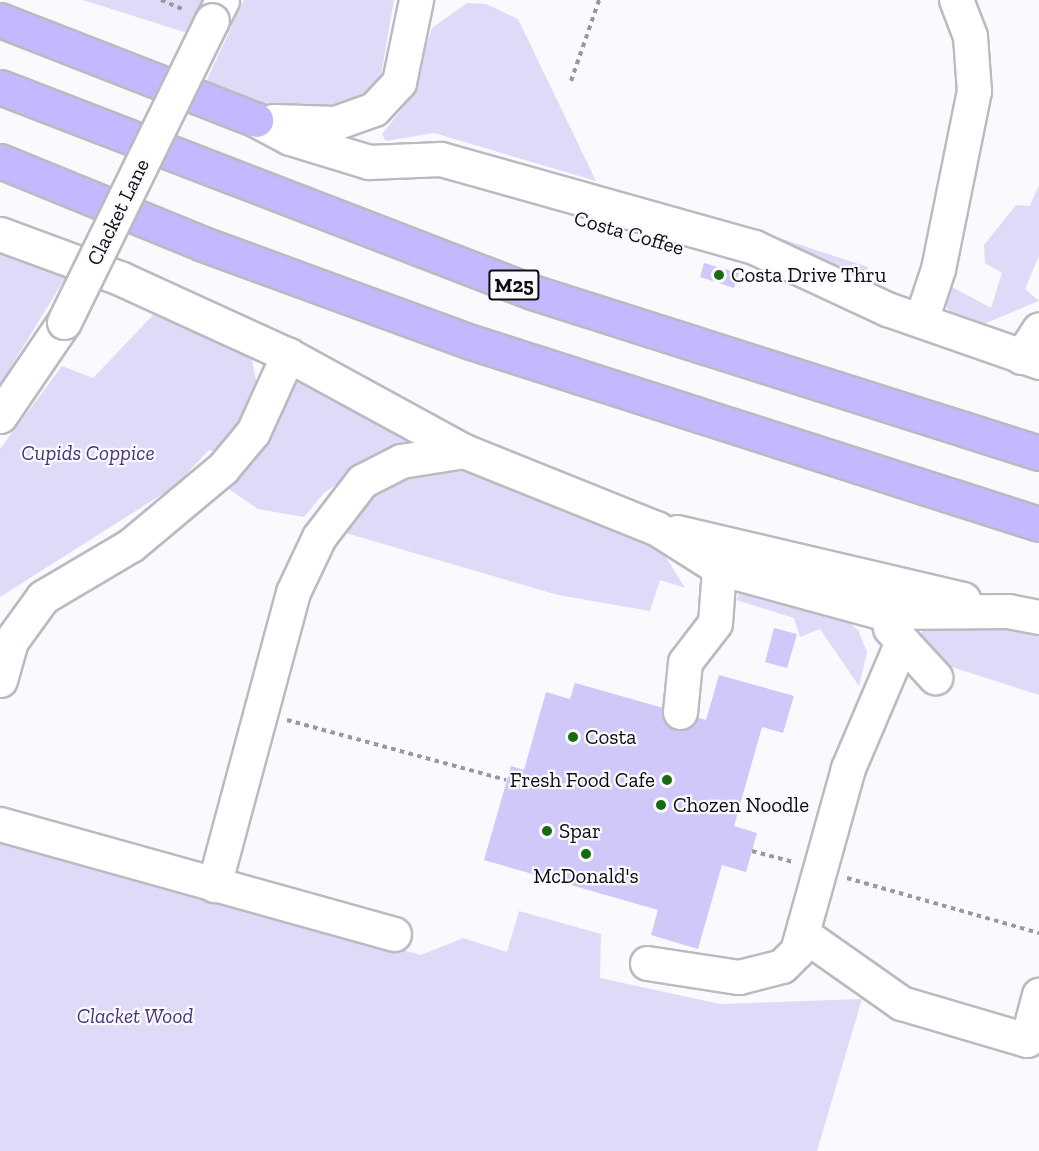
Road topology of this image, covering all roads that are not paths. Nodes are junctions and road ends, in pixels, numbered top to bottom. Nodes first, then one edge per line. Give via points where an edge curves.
1 (416, 0) edge
2 (437, 0) edge
3 (956, 0) edge
4 (217, 10) edge
5 (0, 20) edge
6 (412, 36) junction
7 (0, 87) edge
8 (256, 120) junction
9 (0, 161) edge
10 (0, 234) edge
11 (921, 320) junction
12 (1039, 329) edge
13 (288, 355) junction
14 (1030, 360) edge
15 (0, 416) edge
16 (464, 451) junction
17 (1039, 453) edge
18 (1039, 524) edge
19 (656, 528) junction
20 (718, 567) junction
21 (880, 612) junction
22 (1024, 614) edge
23 (901, 644) junction
24 (935, 677) dead end
25 (0, 680) edge
26 (680, 712) dead end
27 (0, 824) edge
28 (214, 885) junction
29 (394, 934) dead end
30 (803, 934) junction
31 (647, 963) dead end
32 (1039, 995) edge

1 - 6 street
2 - 6 street
3 - 11 street via 970,36 974,91 938,269
4 - 15 street, Clacket Lane, bridge via 64,322
5 - 8 highway
6 - 8 street via 399,82 374,109 335,123
7 - 17 highway, M25 via 532,292
8 - 11 street via 290,138 369,162 441,159 501,172 754,247 887,309
9 - 18 highway via 203,244 471,342
10 - 13 street via 122,279
11 - 14 street
12 - 14 street
13 - 16 street
13 - 25 street via 253,432 223,468 131,545 43,597 11,641
16 - 19 street
16 - 28 street via 401,461 362,481 319,537 293,592
19 - 20 street
19 - 22 street
20 - 21 street
20 - 26 street via 715,623 685,662
21 - 22 street
21 - 23 street
23 - 24 street
23 - 30 street via 848,768
27 - 28 street
28 - 29 street
30 - 31 street via 782,966 764,974 739,977
30 - 32 street via 900,1003 1028,1040

